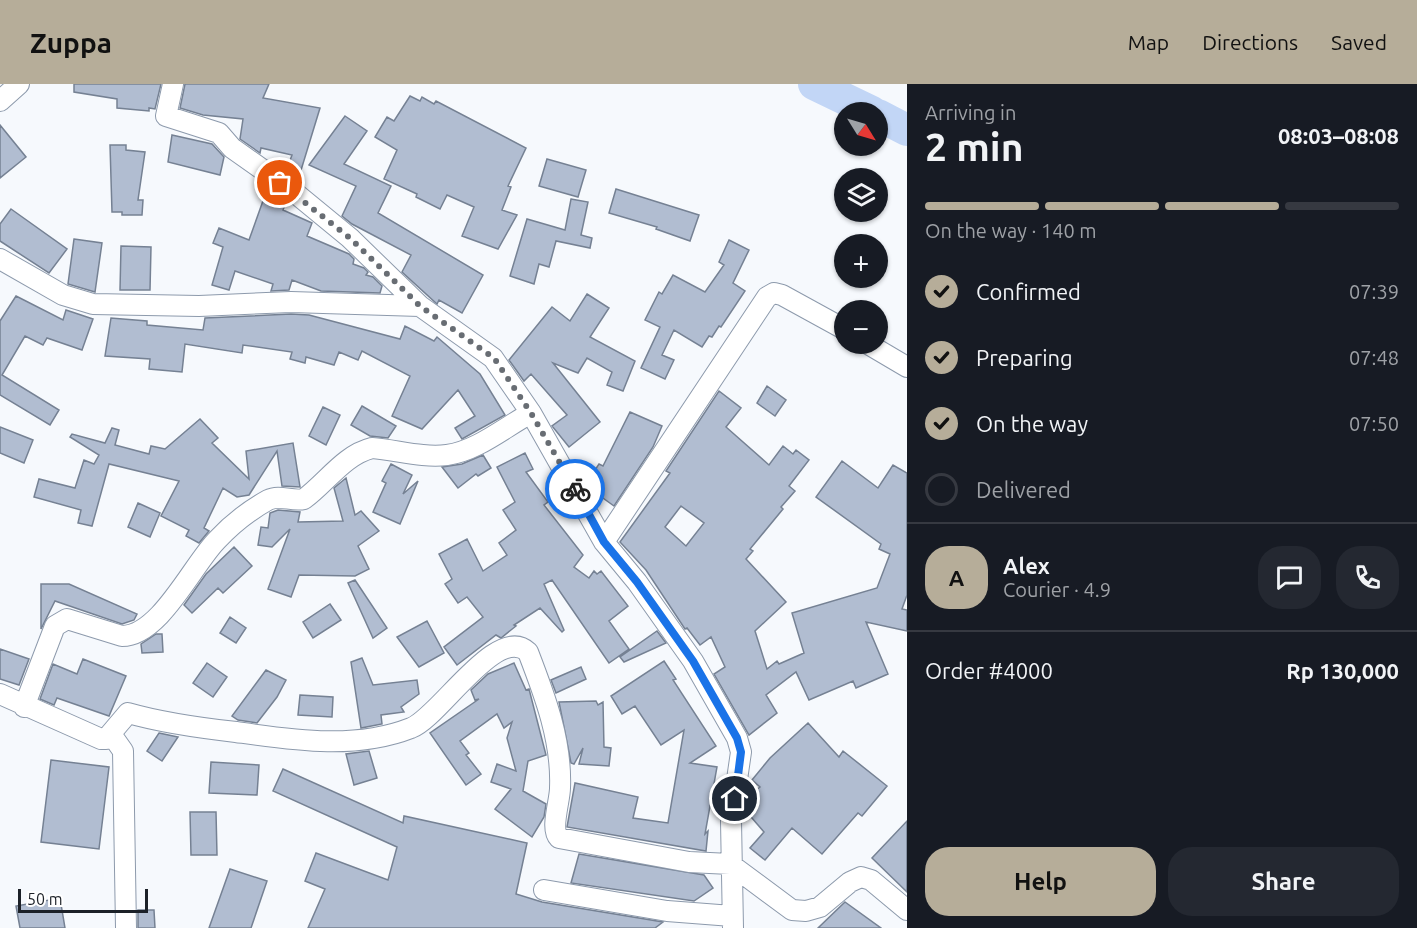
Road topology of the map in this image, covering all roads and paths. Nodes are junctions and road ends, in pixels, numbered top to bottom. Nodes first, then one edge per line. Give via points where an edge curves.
1 (19, 84) edge
2 (173, 84) edge
3 (0, 100) edge
4 (0, 259) edge
5 (420, 306) junction
6 (834, 324) edge
7 (884, 354) edge
8 (907, 368) edge
9 (531, 413) junction
10 (604, 542) junction
11 (0, 694) edge
12 (24, 707) junction
13 (111, 734) junction
14 (730, 864) junction
15 (544, 890) dead end
16 (907, 910) edge
17 (732, 922) edge
18 (126, 928) edge

1 - 3 street
2 - 5 street via 166,116 219,134 350,238
4 - 5 street via 63,296 93,303
5 - 9 street via 494,358
6 - 10 street via 782,295 766,297
7 - 8 street
9 - 10 street
9 - 12 street via 472,447 447,455 363,450 328,475 304,499 271,499 215,541 154,621 132,636 67,619 60,621
10 - 14 street via 693,661 737,738 741,752 731,821
11 - 12 street
12 - 13 street via 100,739
13 - 14 street via 128,713 204,728 317,741 355,741 387,735 413,728 427,719 468,674 514,645 528,652 547,702 556,742 561,786 555,835 618,851
13 - 18 street via 123,751
14 - 16 street via 792,909 820,907 861,877 872,880
14 - 17 street
15 - 17 street

